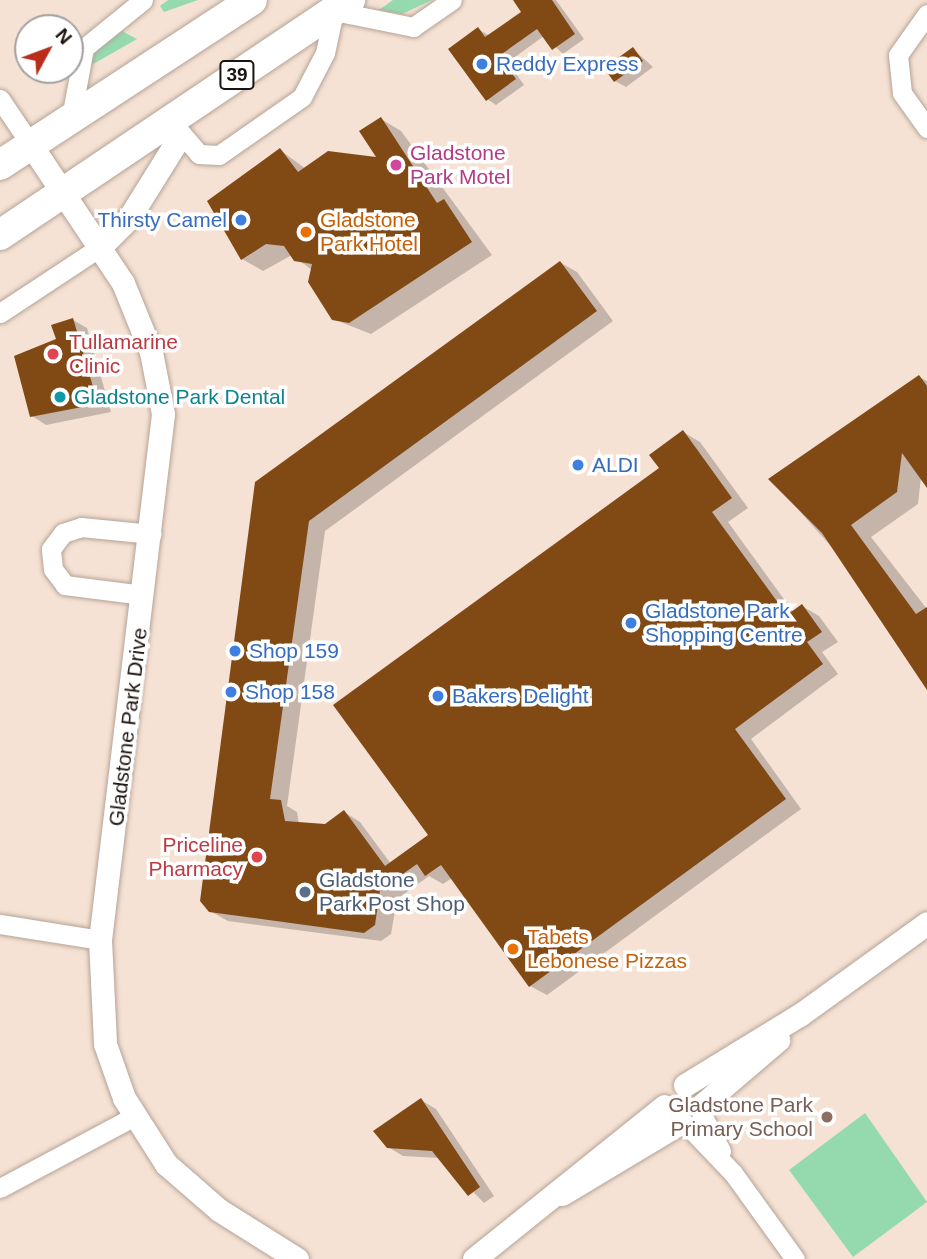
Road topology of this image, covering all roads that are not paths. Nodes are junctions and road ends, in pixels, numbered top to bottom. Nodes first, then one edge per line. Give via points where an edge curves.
1 (143, 0) edge
2 (251, 0) edge
3 (452, 0) edge
4 (342, 5) edge
5 (927, 14) edge
6 (0, 99) edge
7 (71, 118) junction
8 (168, 119) junction
9 (927, 128) edge
10 (31, 145) junction
11 (0, 165) edge
12 (63, 192) junction
13 (0, 235) edge
14 (100, 247) junction
15 (0, 313) edge
16 (152, 534) junction
17 (144, 595) junction
18 (927, 923) edge
19 (0, 924) edge
20 (100, 940) junction
21 (801, 1014) junction
22 (685, 1085) junction
23 (664, 1106) junction
24 (692, 1116) junction
25 (133, 1117) junction
26 (0, 1188) edge
27 (552, 1198) junction
28 (297, 1259) edge
29 (474, 1259) edge
30 (795, 1259) edge

1 - 7 street via 83,48
2 - 7 main road, 39
3 - 4 street via 413,27
4 - 8 main road, 39
4 - 8 street via 302,97 224,153 202,156
5 - 9 street via 898,55 902,93
6 - 10 street
7 - 10 main road, 39
8 - 12 main road, 39
8 - 14 street via 175,144 129,218
10 - 11 main road, 39
10 - 12 street, Gladstone Park Drive
12 - 13 main road, 39
12 - 14 street, Gladstone Park Drive
14 - 15 street
14 - 16 street, Gladstone Park Drive via 135,310 159,387 164,438
16 - 17 street, Gladstone Park Drive
16 - 17 street via 81,527 63,533 51,549 53,569 65,585
17 - 20 street, Gladstone Park Drive
18 - 21 street
19 - 20 street
20 - 25 street, Gladstone Park Drive via 105,1044
21 - 22 street
21 - 24 street
22 - 23 street via 667,1093
22 - 24 street via 699,1093
23 - 24 street
23 - 27 street via 580,1168
24 - 27 street via 592,1180
24 - 30 street
25 - 26 street
25 - 28 street, Gladstone Park Drive via 190,1188
27 - 29 street

